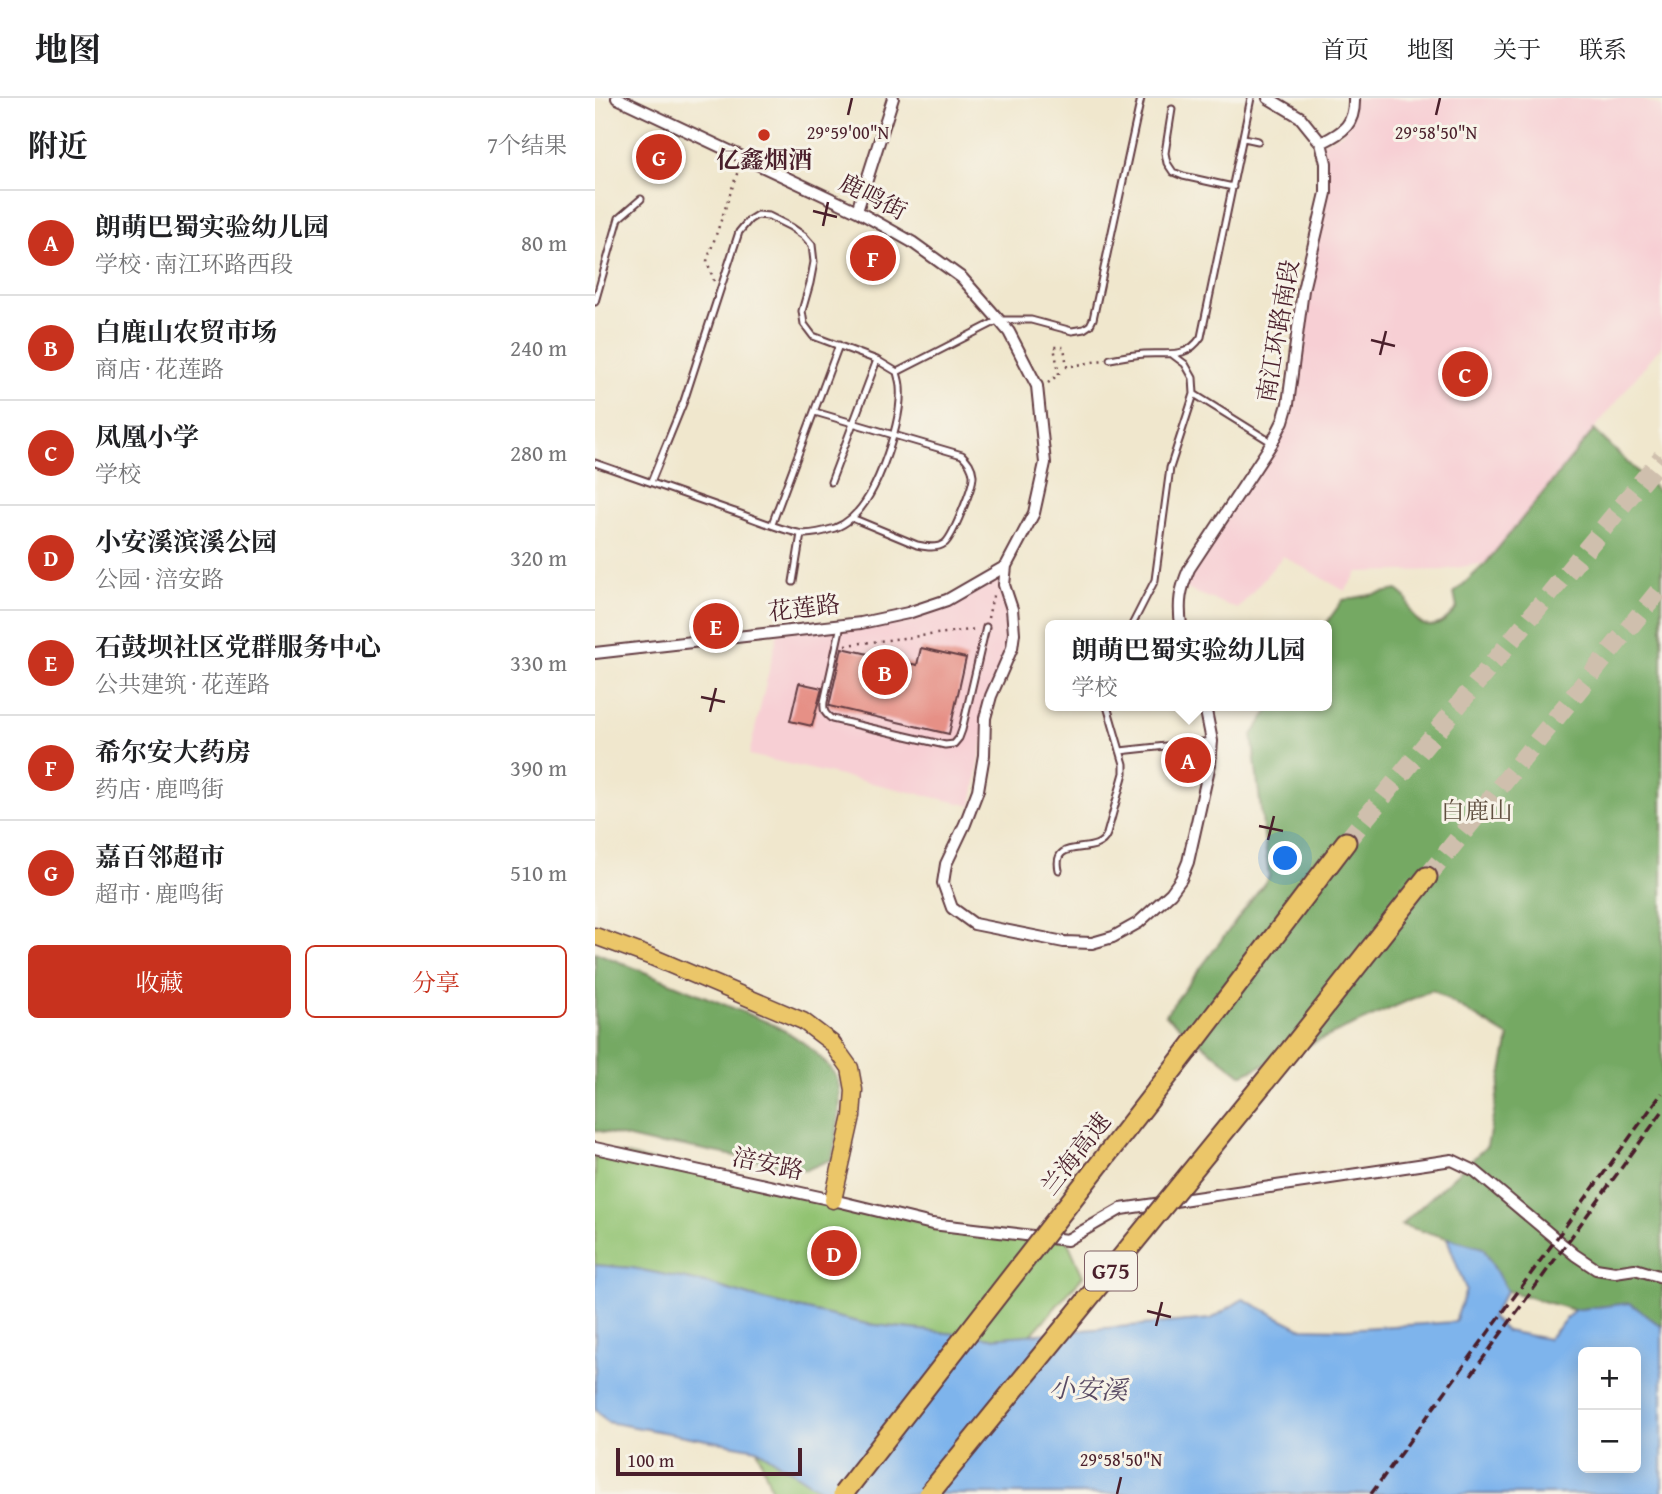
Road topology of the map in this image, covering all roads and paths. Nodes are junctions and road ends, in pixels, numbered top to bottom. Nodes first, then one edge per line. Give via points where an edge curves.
1 (617, 98) edge
2 (893, 98) edge
3 (1141, 98) edge
4 (1251, 98) edge
5 (1268, 98) edge
6 (1354, 98) edge
7 (1172, 108) dead end
8 (1244, 138) junction
9 (1258, 141) dead end
10 (1321, 143) junction
11 (743, 157) junction
12 (1233, 187) junction
13 (641, 199) dead end
14 (857, 211) junction
15 (718, 294) junction
16 (595, 302) edge
17 (999, 320) junction
18 (839, 345) junction
19 (1173, 355) junction
20 (1110, 359) joint
21 (877, 360) junction
22 (897, 372) junction
23 (1037, 386) junction
24 (1194, 394) junction
25 (815, 412) junction
26 (853, 423) junction
27 (893, 435) junction
28 (1272, 443) junction
29 (595, 463) edge
30 (651, 482) junction
31 (831, 482) dead end
32 (852, 518) junction
33 (772, 524) junction
34 (801, 534) junction
35 (1006, 566) junction
36 (793, 582) dead end
37 (1135, 620) edge
38 (1180, 620) edge
39 (841, 625) junction
40 (986, 627) junction
41 (595, 653) edge
42 (835, 654) junction
43 (1108, 711) edge
44 (1206, 711) edge
45 (1212, 741) junction
46 (1120, 751) junction
47 (1346, 842) tunnel mouth
48 (1059, 870) dead end
49 (1427, 877) tunnel mouth
50 (595, 936) edge
51 (595, 1148) edge
52 (832, 1200) junction
53 (1662, 1277) edge
54 (843, 1494) edge
55 (929, 1494) edge

1 - 11 street, 鹿鸣街
2 - 14 street
3 - 17 lane via 1090,325 1072,331 1031,320
4 - 8 lane
5 - 10 street via 1300,117
6 - 10 street via 1355,114 1342,133
7 - 12 lane via 1165,153 1173,172
8 - 9 lane
8 - 12 lane
10 - 28 street, 南江环路南段 via 1326,193 1303,290 1288,404
11 - 14 street, 鹿鸣街
11 - 15 path via 707,261
12 - 19 lane via 1201,337 1192,347
13 - 16 lane via 619,218
14 - 17 street, 鹿鸣街 via 963,278
15 - 18 lane via 739,232 757,215 769,216 804,236 811,246 814,262 802,311 804,324 813,336
15 - 30 lane via 684,401
17 - 22 lane
17 - 23 street, 鹿鸣街
18 - 21 lane
18 - 25 lane
19 - 20 lane
19 - 24 lane via 1185,364
20 - 23 path via 1067,367 1064,347 1054,347 1059,374
21 - 22 lane
21 - 26 lane
22 - 27 lane via 901,388
23 - 35 street via 1045,463 1034,513
24 - 28 lane
24 - 37 lane via 1170,468 1155,580
25 - 26 lane
25 - 33 lane
26 - 27 lane
26 - 31 lane
27 - 32 lane via 877,482
27 - 32 lane via 969,462 972,483 951,534 938,546 928,547
28 - 38 street, 南江环路南段 via 1189,569 1181,587
29 - 30 lane
30 - 33 lane
32 - 34 lane via 838,527
33 - 34 lane
34 - 36 lane
35 - 39 street, 花莲路 via 947,600 908,613
35 - 40 path via 995,584
35 - 45 street via 1012,648 985,718 978,790 946,864 943,883 952,908 974,923 1064,942 1092,943 1138,923 1171,894 1188,862
39 - 41 street, 花莲路
39 - 42 lane
40 - 42 path via 841,644
40 - 42 lane via 962,730 954,744 826,715 824,702
43 - 46 lane
44 - 45 street
45 - 46 lane
46 - 48 lane via 1124,773 1105,840 1062,852
47 - 54 highway, 兰海高速, bridge
49 - 55 highway, G75, bridge
50 - 52 main road via 803,1021 832,1043 849,1068 854,1090
51 - 52 street, 涪安路
52 - 53 street, 涪安路 via 932,1224 1067,1240 1121,1209 1452,1160 1475,1171 1596,1269 1635,1269

